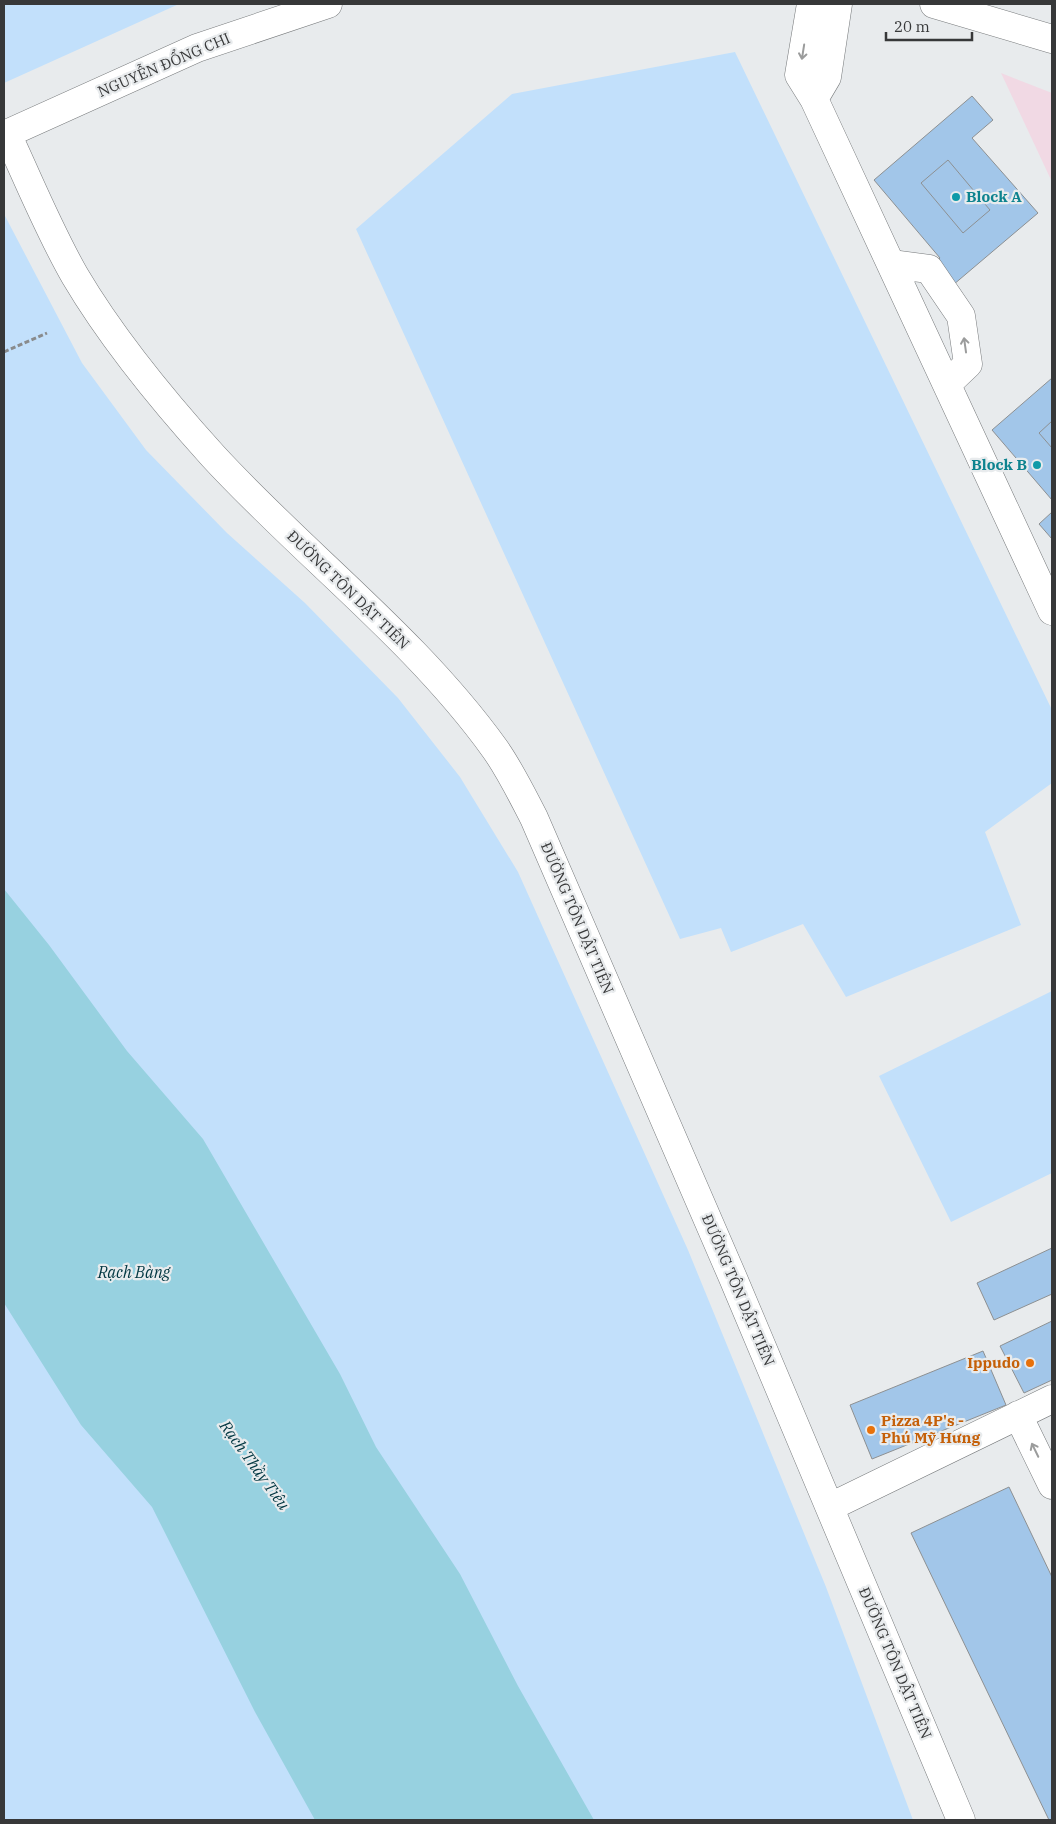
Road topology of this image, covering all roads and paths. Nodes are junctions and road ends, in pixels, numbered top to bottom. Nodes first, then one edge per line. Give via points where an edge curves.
1 (328, 4) edge
2 (810, 4) edge
3 (838, 4) edge
4 (934, 4) edge
5 (1052, 39) edge
6 (814, 99) junction
7 (5, 134) edge
8 (891, 264) junction
9 (48, 333) dead end
10 (4, 352) edge
11 (947, 384) junction
12 (1052, 611) edge
13 (1052, 1399) edge
14 (1018, 1415) junction
15 (1052, 1485) edge
16 (830, 1507) junction
17 (961, 1820) edge

1 - 7 street, NGUYỄN ĐỔNG CHI via 197,48
2 -> 6 street via 799,74
3 - 6 street via 828,78
4 - 5 street
6 - 8 street
7 - 16 street, ĐƯỜNG TÔN DẬT TIÊN via 75,275 115,336 213,456 407,646 456,699 496,751 534,818
8 - 11 street
11 -> 8 street via 968,364 961,316 929,270
9 - 10 path
11 - 12 street
13 - 14 street
15 -> 14 street
14 - 16 street
16 - 17 street, ĐƯỜNG TÔN DẬT TIÊN

